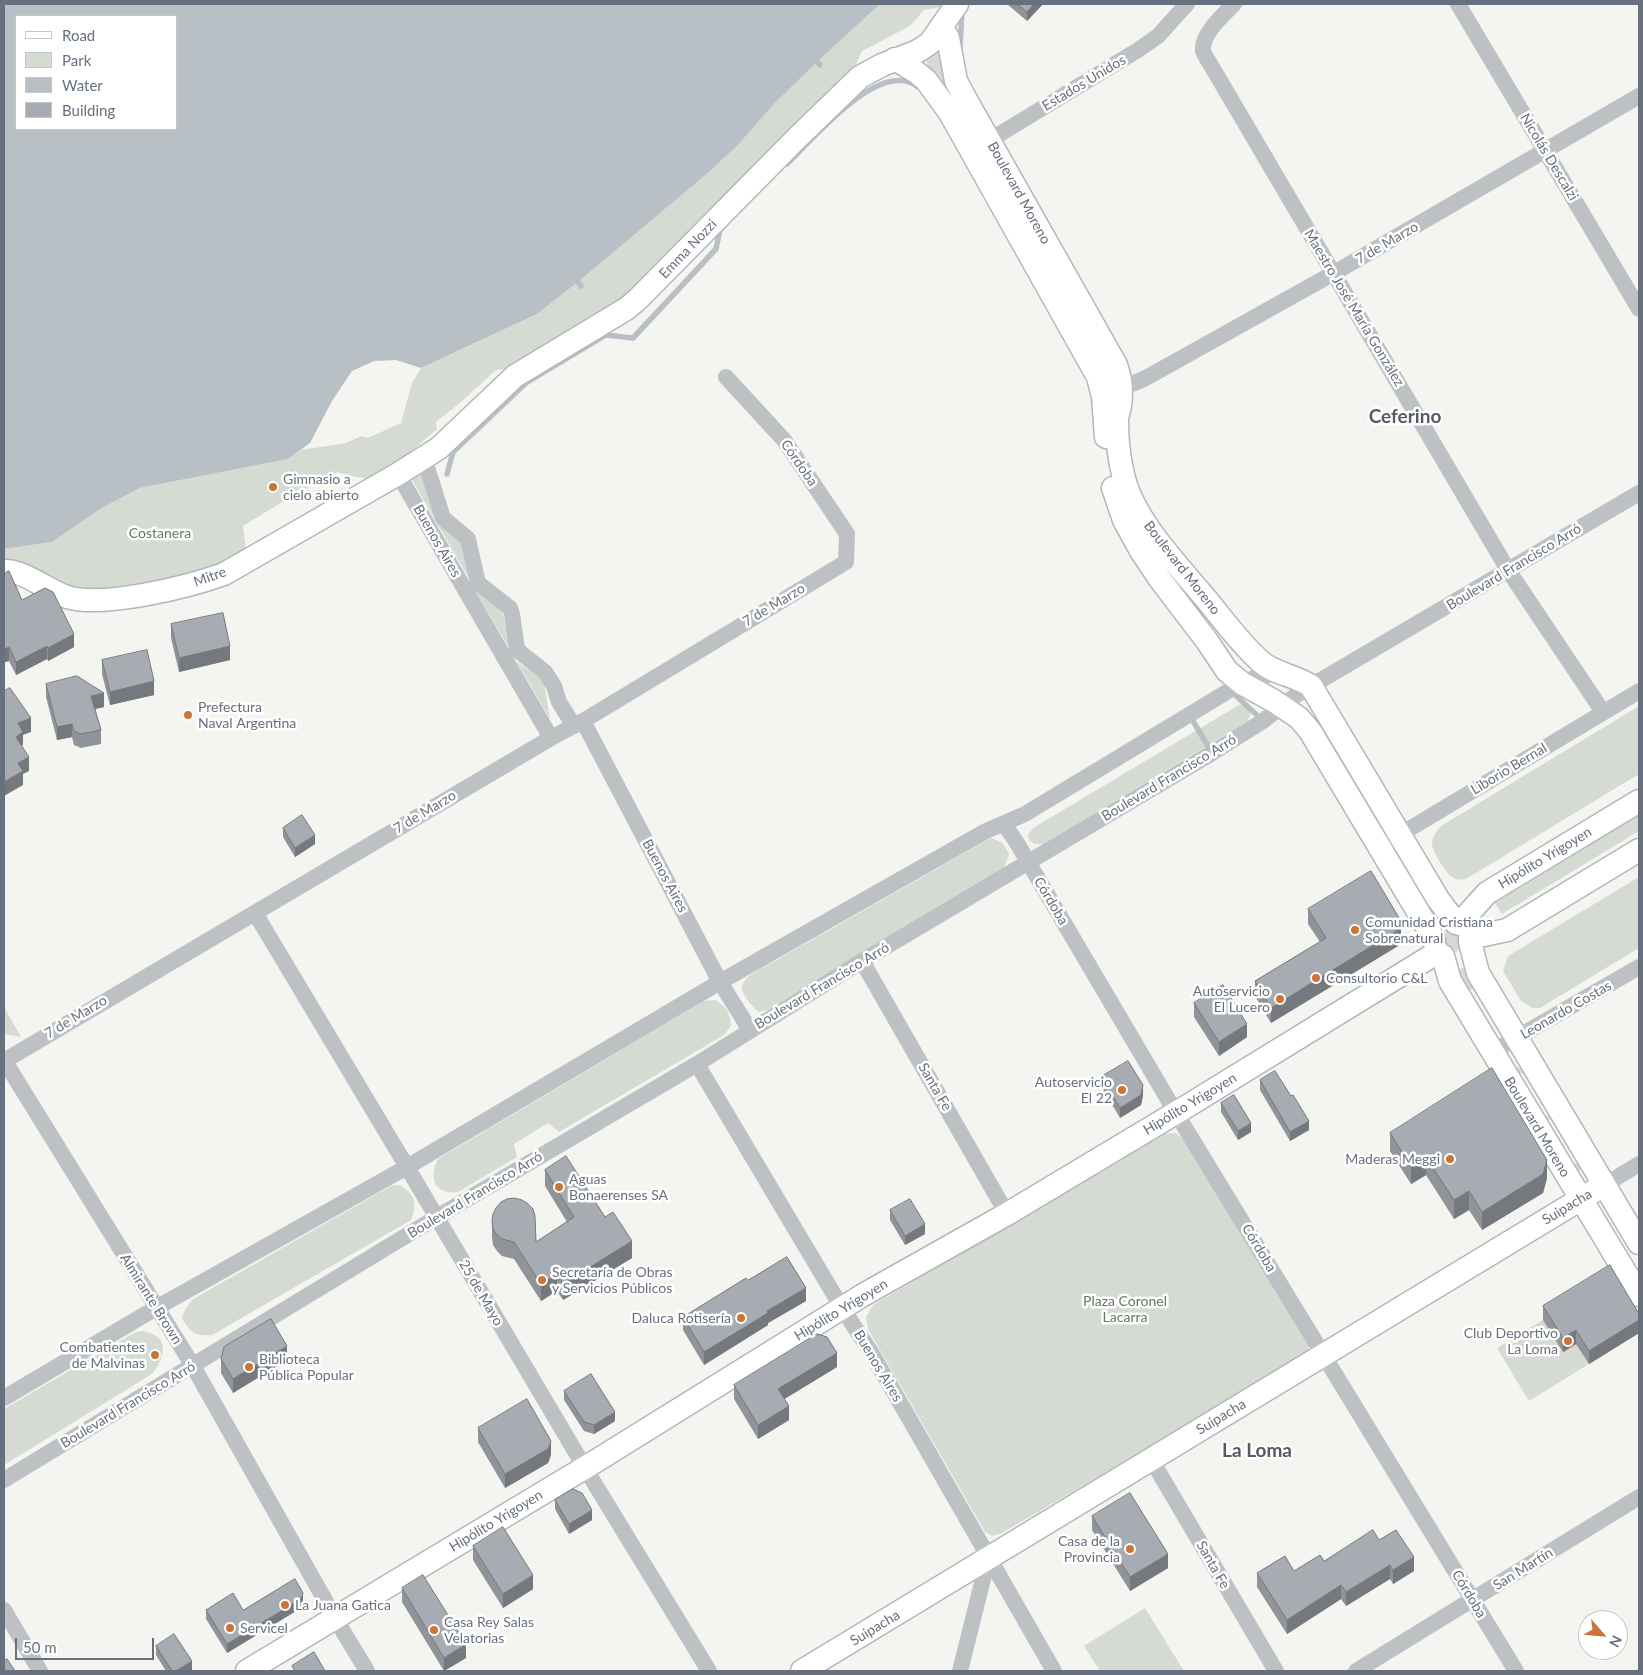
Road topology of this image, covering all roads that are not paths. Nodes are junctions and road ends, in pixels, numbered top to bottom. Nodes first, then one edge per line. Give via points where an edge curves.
1 (957, 4) edge
2 (1187, 4) edge
3 (1234, 4) edge
4 (1458, 4) edge
5 (941, 27) junction
6 (895, 59) junction
7 (1639, 96) edge
8 (981, 145) junction
9 (1545, 151) junction
10 (1334, 273) junction
11 (1639, 309) edge
12 (726, 377) dead end
13 (1112, 391) junction
14 (424, 458) junction
15 (398, 474) junction
16 (1639, 493) edge
17 (846, 562) joint
18 (1508, 570) junction
19 (4, 571) edge
20 (1280, 673) junction
21 (1243, 684) junction
22 (1310, 686) junction
23 (1639, 691) edge
24 (1282, 706) junction
25 (1603, 712) junction
26 (578, 724) junction
27 (551, 738) junction
28 (1639, 800) edge
29 (1004, 824) junction
30 (1400, 835) junction
31 (1379, 846) junction
32 (1639, 850) edge
33 (1028, 863) junction
34 (255, 913) junction
35 (1464, 932) junction
36 (1438, 950) junction
37 (862, 961) junction
38 (1639, 966) edge
39 (720, 982) junction
40 (750, 1030) junction
41 (1517, 1038) junction
42 (1492, 1052) junction
43 (4, 1060) edge
44 (697, 1064) junction
45 (1176, 1113) junction
46 (1639, 1164) edge
47 (407, 1167) junction
48 (1604, 1185) junction
49 (1580, 1198) junction
50 (1007, 1214) junction
51 (437, 1217) junction
52 (1639, 1243) edge
53 (1639, 1295) edge
54 (156, 1308) junction
55 (842, 1308) junction
56 (1324, 1355) junction
57 (193, 1366) junction
58 (4, 1398) edge
59 (1151, 1459) junction
60 (584, 1468) junction
61 (4, 1480) edge
62 (1639, 1497) edge
63 (988, 1559) junction
64 (1473, 1600) junction
65 (4, 1610) edge
66 (335, 1618) junction
67 (40, 1671) edge
68 (247, 1671) edge
69 (366, 1671) edge
70 (709, 1671) edge
71 (802, 1671) edge
72 (960, 1671) edge
73 (1054, 1671) edge
74 (1276, 1671) edge
75 (1356, 1671) edge
76 (1516, 1671) edge

1 - 5 main road, Emma Nozzi
2 - 8 street, Estados Unidos via 1158,36 1138,50
3 - 10 street, Maestro José María González via 1218,19 1206,38 1203,50
4 - 9 street, Nicolás Descalzi
5 - 6 main road, Emma Nozzi via 930,43
5 - 8 main road, Boulevard Moreno via 948,38 956,81
6 - 8 main road, Boulevard Moreno via 926,80 950,113
6 - 14 main road, Emma Nozzi via 860,77 637,300 515,376
7 - 9 street, 7 de Marzo
8 - 13 main road, Boulevard Moreno via 1098,377
9 - 10 street, 7 de Marzo
9 - 11 street, Nicolás Descalzi
10 - 13 street, 7 de Marzo via 1144,379
10 - 18 street, Maestro José María González
12 - 17 street, Córdoba via 784,440 847,534
13 - 20 main road, Boulevard Moreno via 1120,464 1136,508 1160,543 1238,638 1260,661
13 - 21 main road, Boulevard Moreno via 1110,467 1114,495 1124,520 1159,578 1227,672
14 - 15 main road, Emma Nozzi
14 - 26 street, Buenos Aires via 440,513 468,540 478,584 510,608 517,648 546,672 559,702
15 - 19 main road, Mitre via 224,574 198,582 128,597 84,600 67,597 14,572
15 - 27 street, Buenos Aires
16 - 18 street, Boulevard Francisco Arró
17 - 26 street, 7 de Marzo
18 - 22 street, Boulevard Francisco Arró
18 - 25 street, Maestro José María González
20 - 21 street via 1256,677
20 - 22 main road, Boulevard Moreno
21 - 24 main road, Boulevard Moreno
21 - 29 street
22 - 24 street, Boulevard Francisco Arró
22 - 30 main road, Boulevard Moreno
23 - 25 street, Liborio Bernal
24 - 31 main road, Boulevard Moreno via 1299,718 1310,732
24 - 33 street, Boulevard Francisco Arró via 1212,753
25 - 30 street, Liborio Bernal
26 - 27 street, 7 de Marzo
26 - 39 street, Buenos Aires
27 - 34 street, 7 de Marzo
28 - 35 main road, Hipólito Yrigoyen via 1487,893
29 - 33 street, Córdoba
29 - 39 street via 986,831
30 - 31 street, Liborio Bernal
30 - 35 main road, Boulevard Moreno via 1444,908
31 - 36 main road, Boulevard Moreno
32 - 35 main road, Hipólito Yrigoyen via 1507,930
33 - 37 street, Boulevard Francisco Arró
33 - 45 street, Córdoba
34 - 43 street, 7 de Marzo
34 - 47 street, 25 de Mayo
35 - 36 main road, Hipólito Yrigoyen via 1446,924 1441,926 1437,930
35 - 36 main road, Hipólito Yrigoyen via 1464,953 1459,957 1448,958
35 - 41 main road, Boulevard Moreno via 1478,973
36 - 42 main road, Boulevard Moreno via 1450,981
36 - 45 main road, Hipólito Yrigoyen
37 - 40 street, Boulevard Francisco Arró
37 - 50 street, Santa Fe
38 - 41 street, Leonardo Costas
39 - 40 street, Buenos Aires
39 - 47 street
40 - 44 street, Boulevard Francisco Arró
41 - 42 street, Leonardo Costas
41 - 48 main road, Boulevard Moreno
42 - 49 main road, Boulevard Moreno
43 - 54 street, Almirante Brown
44 - 51 street, Boulevard Francisco Arró
44 - 55 street, Buenos Aires
45 - 50 main road, Hipólito Yrigoyen
45 - 56 street, Córdoba
46 - 48 street, Suipacha
47 - 51 street, 25 de Mayo
47 - 54 street
48 - 49 main road, Suipacha
48 - 52 main road, Boulevard Moreno
49 - 53 main road, Boulevard Moreno
49 - 56 main road, Suipacha
50 - 55 main road, Hipólito Yrigoyen
51 - 57 street, Boulevard Francisco Arró
51 - 60 street, 25 de Mayo
54 - 57 street, Almirante Brown
54 - 58 street
55 - 60 main road, Hipólito Yrigoyen
55 - 63 street, Buenos Aires via 871,1352
56 - 59 main road, Suipacha
56 - 64 street, Córdoba
57 - 61 street, Boulevard Francisco Arró
57 - 66 street, Almirante Brown
59 - 63 main road, Suipacha
59 - 74 street, Santa Fe
60 - 66 main road, Hipólito Yrigoyen
60 - 70 street, 25 de Mayo
62 - 64 street, San Martín
63 - 71 main road, Suipacha
63 - 72 street
63 - 73 street, Buenos Aires
64 - 75 street, San Martín
64 - 76 street, Córdoba
65 - 67 street
66 - 68 main road, Hipólito Yrigoyen
66 - 69 street, Almirante Brown

